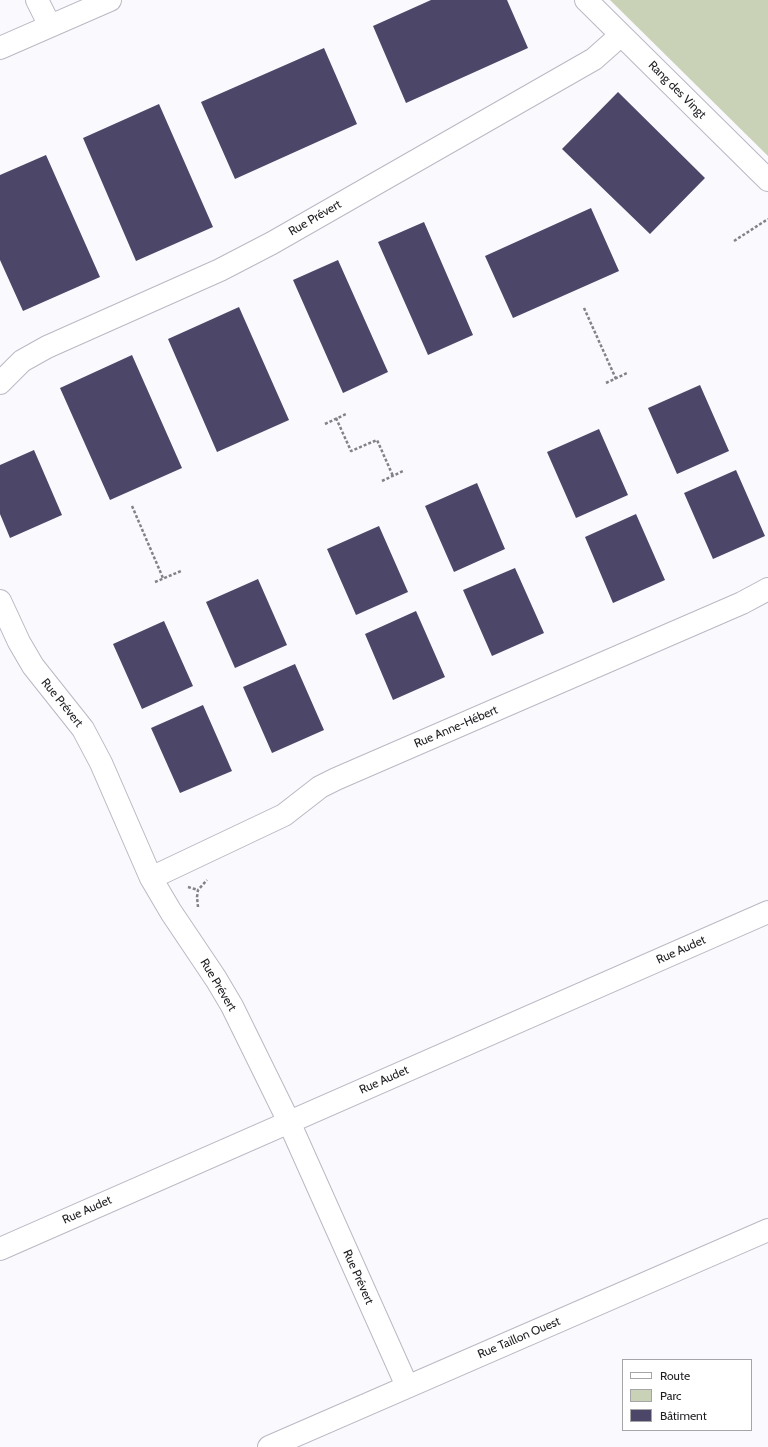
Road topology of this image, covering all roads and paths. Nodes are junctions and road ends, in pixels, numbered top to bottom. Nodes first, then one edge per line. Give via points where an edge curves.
1 (37, 0) edge
2 (110, 0) edge
3 (586, 0) edge
4 (50, 26) junction
5 (621, 35) junction
6 (0, 48) edge
7 (768, 180) edge
8 (768, 219) edge
9 (734, 241) dead end
10 (584, 308) dead end
11 (627, 373) dead end
12 (616, 379) junction
13 (0, 383) edge
14 (606, 383) dead end
15 (346, 414) dead end
16 (336, 418) junction
17 (325, 424) dead end
18 (403, 471) dead end
19 (393, 476) junction
20 (382, 481) dead end
21 (132, 506) dead end
22 (181, 571) dead end
23 (163, 578) junction
24 (155, 582) dead end
25 (768, 588) edge
26 (0, 601) edge
27 (151, 878) junction
28 (768, 912) edge
29 (289, 1122) junction
30 (768, 1230) edge
31 (0, 1249) edge
32 (407, 1386) junction
33 (269, 1447) edge

1 - 4 street
2 - 4 street
3 - 5 street, Rang des Vingt
4 - 6 street
5 - 7 street, Rang des Vingt
5 - 13 street, Rue Prévert via 594,59 272,243 220,270 47,347 22,361
8 - 9 path
10 - 12 path
11 - 12 path
12 - 14 path
15 - 16 path
16 - 17 path
16 - 19 path via 351,451 377,440
18 - 19 path
19 - 20 path
21 - 23 path
22 - 23 path
23 - 24 path
25 - 27 street, Rue Anne-Hébert via 728,609 336,779 320,787 284,815
26 - 27 street, Rue Prévert via 32,666 83,729 93,746
27 - 29 street, Rue Prévert via 179,925 225,992
28 - 29 street, Rue Audet
29 - 31 street, Rue Audet
29 - 32 street, Rue Prévert
30 - 32 street, Rue Taillon Ouest
32 - 33 street, Rue Taillon Ouest

